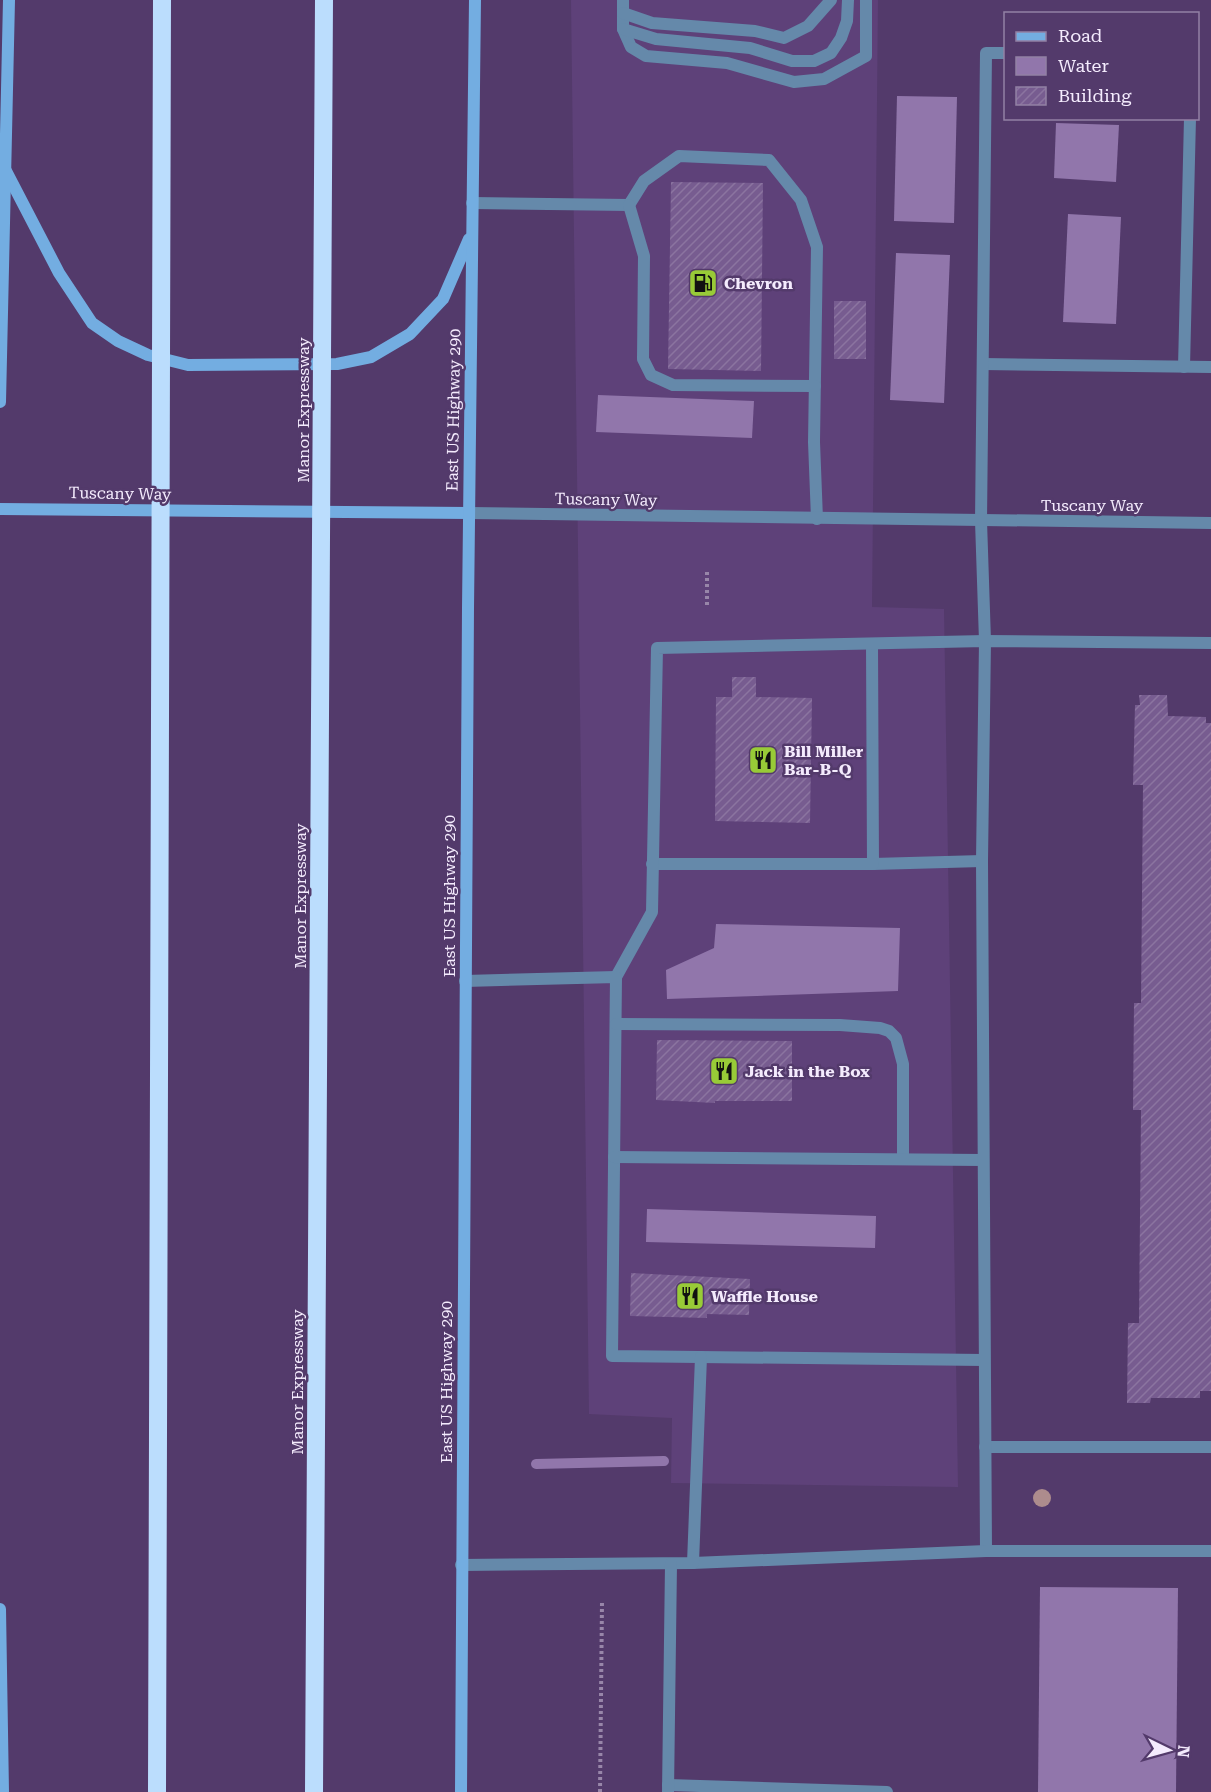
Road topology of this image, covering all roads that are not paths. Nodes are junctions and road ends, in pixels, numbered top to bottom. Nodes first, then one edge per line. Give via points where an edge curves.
1 (9, 0) edge
2 (162, 0) edge
3 (324, 0) edge
4 (475, 0) edge
5 (623, 0) edge
6 (831, 0) edge
7 (848, 0) edge
8 (866, 0) edge
9 (623, 13) junction
10 (623, 29) junction
11 (1004, 53) edge
12 (1190, 120) edge
13 (5, 169) junction
14 (472, 203) junction
15 (629, 205) junction
16 (472, 233) junction
17 (983, 364) junction
18 (1184, 367) junction
19 (1211, 367) edge
20 (815, 386) junction
21 (0, 402) edge
22 (0, 509) edge
23 (469, 513) junction
24 (817, 519) junction
25 (981, 521) junction
26 (1211, 523) edge
27 (985, 641) junction
28 (1211, 643) edge
29 (872, 644) junction
30 (982, 861) junction
31 (652, 864) junction
32 (873, 864) junction
33 (616, 977) junction
34 (465, 981) junction
35 (616, 1024) junction
36 (614, 1157) junction
37 (903, 1159) junction
38 (983, 1160) junction
39 (701, 1357) junction
40 (984, 1360) junction
41 (985, 1447) junction
42 (1211, 1447) edge
43 (986, 1551) junction
44 (1211, 1551) edge
45 (693, 1563) junction
46 (671, 1564) junction
47 (461, 1565) junction
48 (0, 1609) edge
49 (668, 1789) edge
50 (3, 1792) edge
51 (157, 1792) edge
52 (314, 1792) edge
53 (461, 1792) edge
54 (887, 1792) edge

1 - 13 main road
2 - 51 highway
3 - 52 highway, Manor Expressway
4 - 14 main road, East US Highway 290
5 - 9 street
6 - 9 street via 808,26 784,38 754,31 652,23
7 - 10 street via 842,38 831,53 814,61 792,61 750,48 656,39
8 - 10 street via 866,56 824,79 794,82 727,63 646,56 631,47
9 - 10 street
11 - 17 street via 986,53
12 - 18 street
13 - 16 main road via 59,273 92,323 148,355 188,365 337,364 371,357 410,334 442,299
13 - 21 main road
14 - 15 street
14 - 16 main road, East US Highway 290
15 - 20 street via 644,256 644,359 651,375 674,385
15 - 20 street via 644,181 679,156 769,160 801,200 817,247
16 - 23 main road, East US Highway 290
17 - 18 street
17 - 25 street
18 - 19 street
20 - 24 street
22 - 23 main road, Tuscany Way
23 - 24 street, Tuscany Way
23 - 34 main road, East US Highway 290
24 - 25 street, Tuscany Way
25 - 26 street, Tuscany Way
25 - 27 street
27 - 28 street
27 - 29 street
27 - 30 street
29 - 31 street via 657,648
29 - 32 street
30 - 32 street
30 - 38 street
31 - 32 street
31 - 33 street via 652,912
33 - 34 street
33 - 35 street
34 - 47 main road, East US Highway 290
35 - 36 street
35 - 37 street via 840,1025 889,1031 896,1038 903,1064
36 - 37 street
36 - 39 street via 612,1356
37 - 38 street
38 - 40 street
39 - 40 street
39 - 45 street
40 - 41 street
41 - 42 street
41 - 43 street
43 - 44 street
43 - 45 street
45 - 46 street
46 - 47 street
46 - 49 street
47 - 53 main road, East US Highway 290
48 - 50 main road
49 - 54 street

